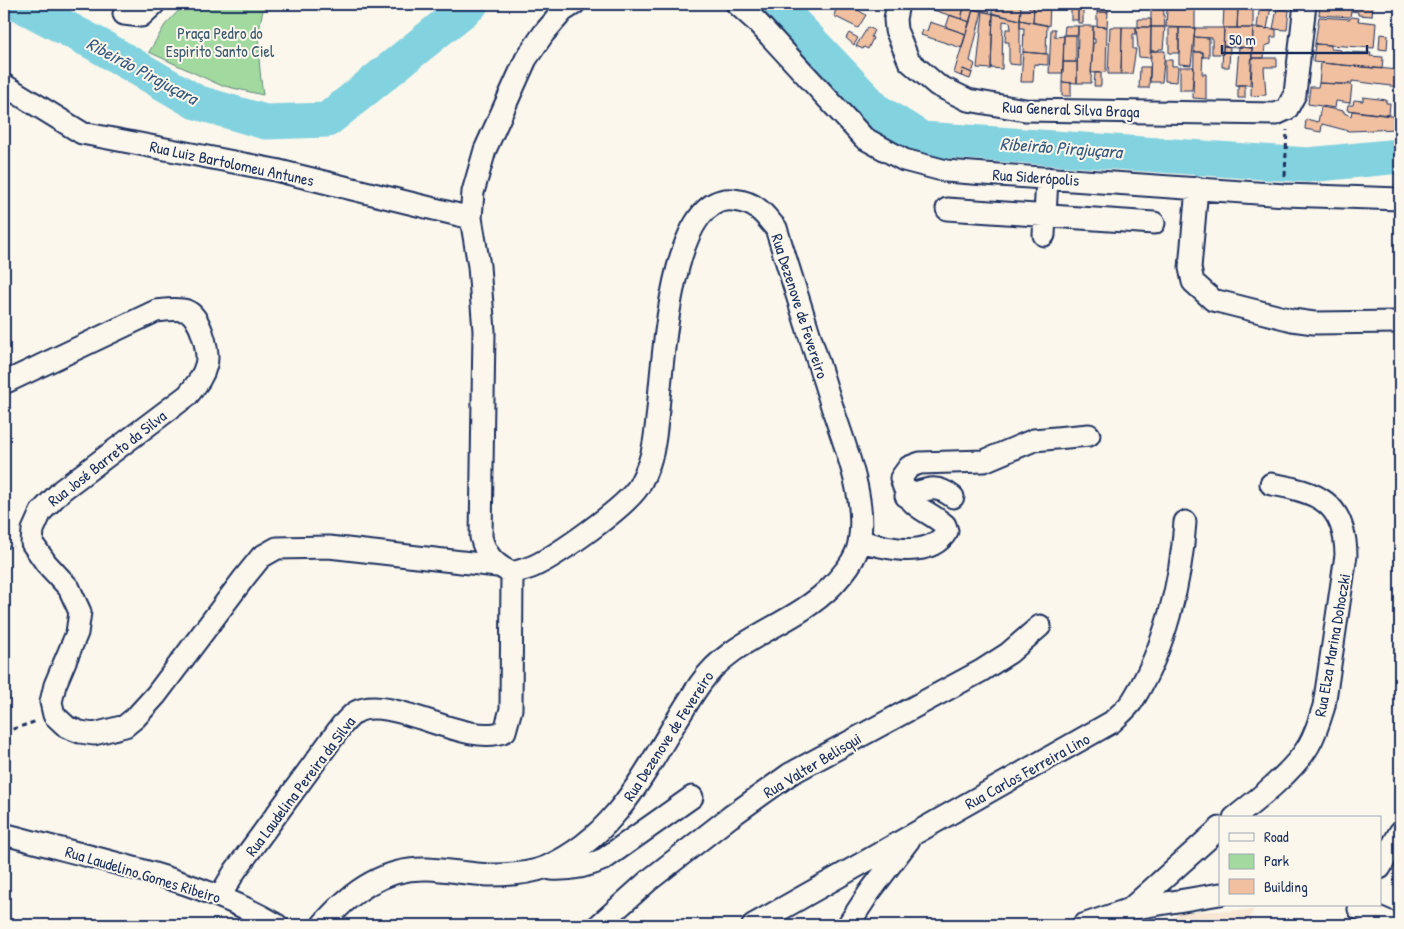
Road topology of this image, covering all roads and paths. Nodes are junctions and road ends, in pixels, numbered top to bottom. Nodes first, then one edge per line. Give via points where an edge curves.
1 (154, 4) edge
2 (574, 4) edge
3 (737, 4) edge
4 (898, 4) edge
5 (1305, 4) edge
6 (124, 14) dead end
7 (4, 85) edge
8 (1287, 139) dead end
9 (1285, 174) dead end
10 (1047, 178) junction
11 (1197, 188) junction
12 (1400, 199) edge
13 (947, 209) dead end
14 (470, 218) junction
15 (1154, 223) dead end
16 (1044, 226) junction
17 (1400, 322) edge
18 (4, 383) edge
19 (1089, 435) dead end
20 (1271, 484) dead end
21 (906, 496) junction
22 (953, 497) dead end
23 (1185, 522) dead end
24 (860, 542) junction
25 (505, 570) junction
26 (1040, 626) dead end
27 (54, 715) junction
28 (4, 732) edge
29 (692, 797) dead end
30 (1237, 816) edge
31 (1219, 829) edge
32 (1400, 832) edge
33 (914, 833) junction
34 (4, 834) edge
35 (1382, 864) edge
36 (543, 868) junction
37 (1219, 894) edge
38 (220, 896) junction
39 (1355, 906) edge
40 (1120, 917) edge
41 (277, 925) edge
42 (322, 925) edge
43 (599, 925) edge
44 (753, 925) edge
45 (848, 925) edge
46 (1083, 925) edge
47 (1396, 925) edge

1 - 6 street via 140,16
2 - 14 street via 563,11 526,59 485,150 473,192
3 - 10 street, Rua Siderópolis via 864,138 904,160 946,171
4 - 5 street, Rua General Silva Braga via 896,30 909,61 938,85 968,100 1025,110 1276,114 1287,109 1295,94
7 - 14 street, Rua Luiz Bartolomeu Antunes via 82,133 275,170
8 - 9 path
10 - 11 street, Rua Siderópolis
10 - 16 street
11 - 12 street, Rua Siderópolis
11 - 17 street via 1191,276 1200,290 1213,300 1314,323
13 - 16 street
14 - 25 street via 480,266 484,331 481,537 484,548
15 - 16 street
18 - 27 street, Rua José Barreto da Silva via 156,311 189,312 197,320 204,338 207,362 201,378 188,395 62,490 41,512 33,530 32,543 69,588 80,612 77,633 54,685 51,702
19 - 21 street via 1034,440 984,460 920,463 909,467 901,478
20 - 30 street, Rua Elza Marina Dohoczki via 1313,494 1326,502 1338,514 1346,534 1346,555 1324,706 1317,728 1309,746 1295,763
21 - 22 street via 942,488
21 - 24 street via 945,525 947,531 942,540 906,550
23 - 33 street, Rua Carlos Ferreira Lino via 1166,623 1132,702 1112,722 1083,740
24 - 25 street, Rua Dezenove de Fevereiro via 856,482 776,228 758,209 743,201 727,199 717,201 705,210 686,242 670,298 654,444 638,488 609,515 555,554 533,566
24 - 36 street, Rua Dezenove de Fevereiro via 846,570 830,588 726,655 708,672 614,817 580,850
25 - 27 street via 329,546 277,548 261,557 156,694 125,726 94,734 80,732 67,727
25 - 38 street, Rua Laudelina Pereira da Silva via 510,709 505,731 487,736 379,708 356,713 342,725
26 - 43 street, Rua Valter Belisqui via 981,671 790,774 648,881
27 - 28 path
29 - 36 street via 592,865 566,870
31 - 40 street
32 - 35 street
33 - 44 street, Rua Carlos Ferreira Lino
33 - 45 street
34 - 38 street, Rua Laudelino Gomes Ribeiro
36 - 42 street, Rua Dezenove de Fevereiro via 506,875 426,869 392,872 362,887
37 - 40 street
38 - 41 street, Rua Laudelino Gomes Ribeiro
39 - 47 street
40 - 46 street

